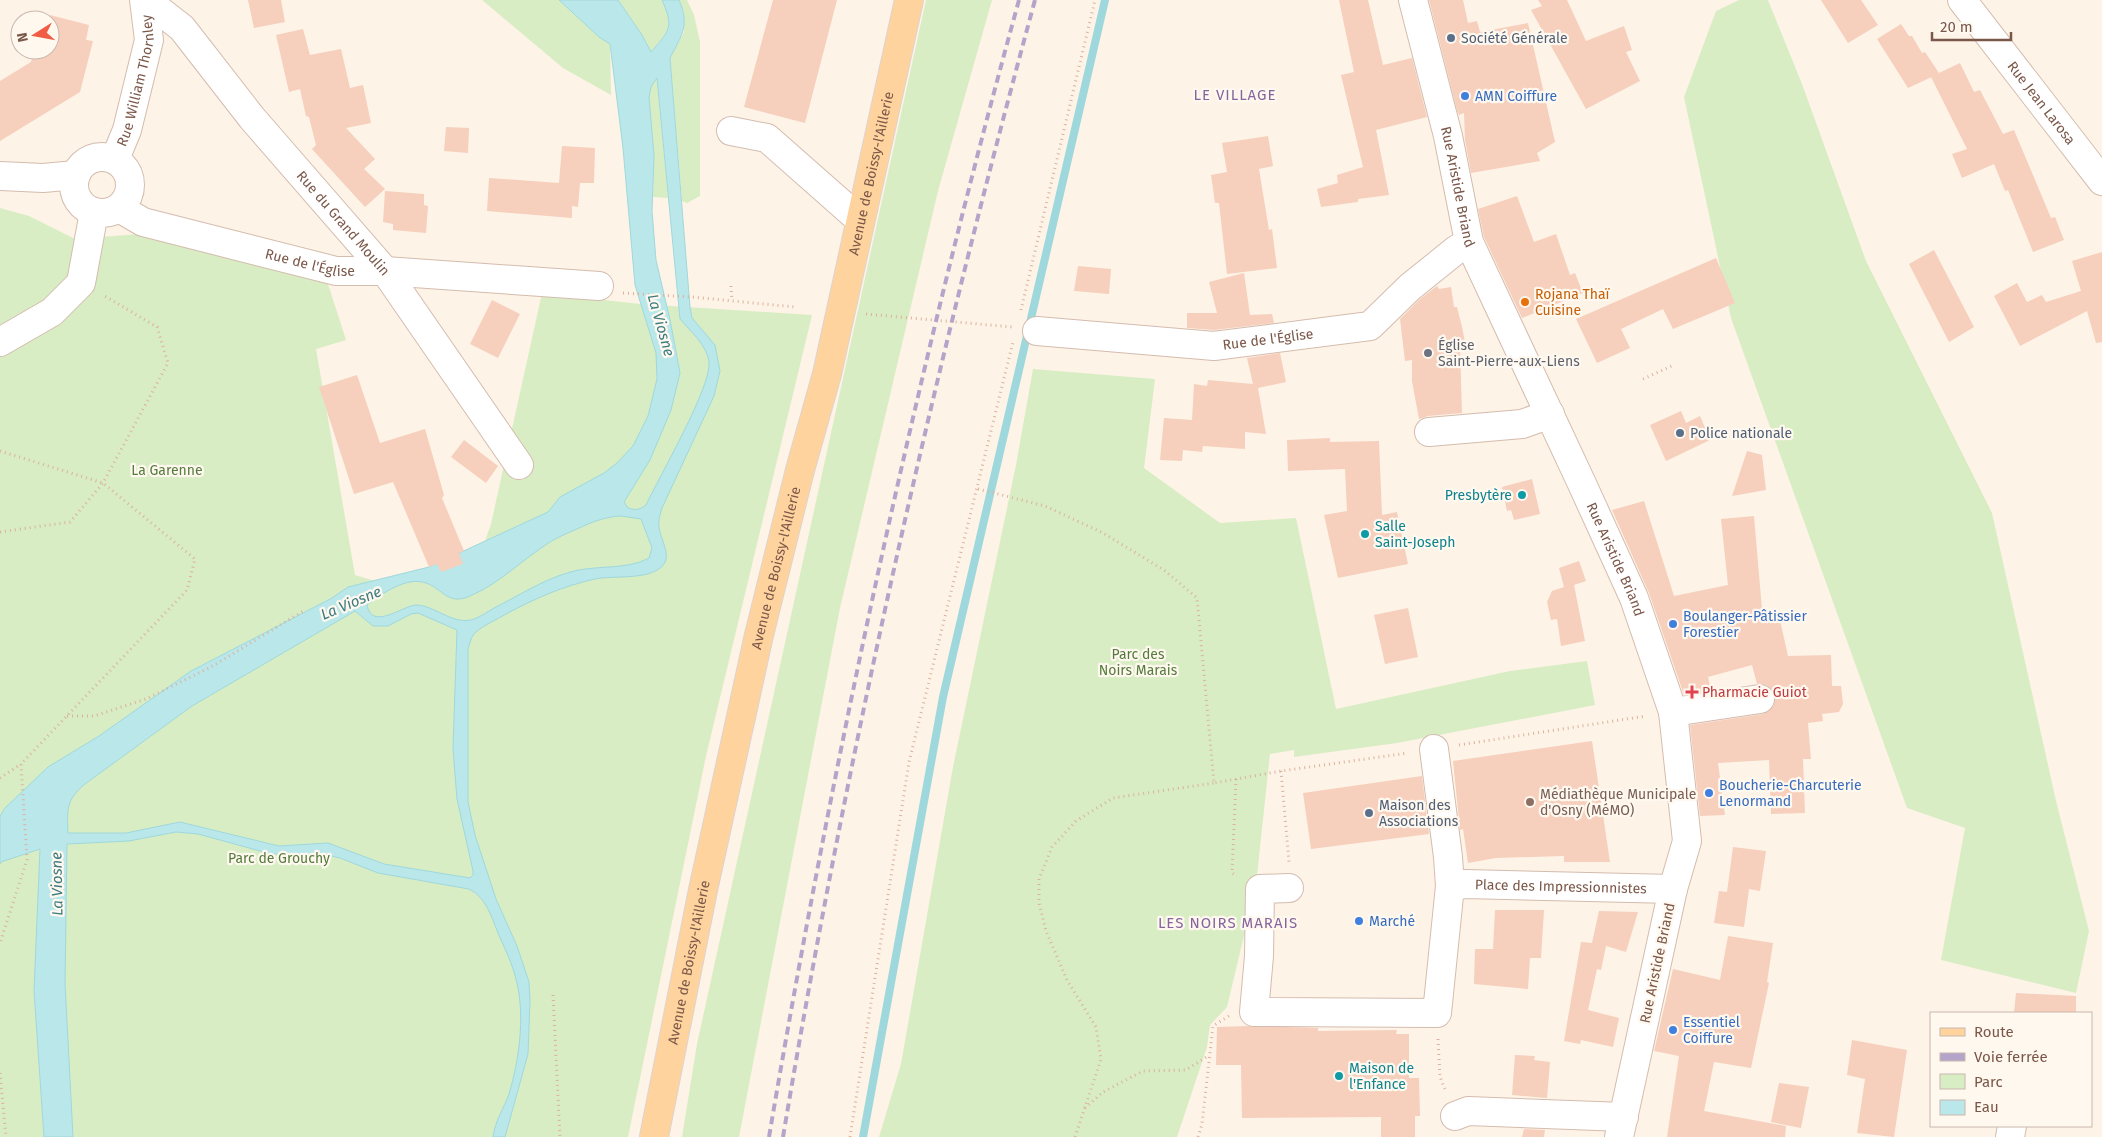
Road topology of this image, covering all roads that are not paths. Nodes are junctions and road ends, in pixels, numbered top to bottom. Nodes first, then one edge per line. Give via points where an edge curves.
1 (145, 0) edge
2 (909, 0) edge
3 (1413, 0) edge
4 (1962, 0) edge
5 (731, 131) dead end
6 (114, 159) junction
7 (76, 175) junction
8 (0, 176) edge
9 (2102, 181) edge
10 (107, 210) junction
11 (860, 220) junction
12 (1469, 242) junction
13 (385, 271) junction
14 (599, 286) dead end
15 (1022, 329) road end
16 (0, 342) edge
17 (1550, 414) junction
18 (1429, 432) dead end
19 (519, 466) dead end
20 (1760, 699) dead end
21 (1673, 712) junction
22 (1434, 749) road end
23 (1450, 886) junction
24 (1289, 888) road end
25 (1673, 889) junction
26 (1455, 1116) road end
27 (1621, 1127) edge
28 (654, 1137) edge

1 - 6 street, Rue William Thornley via 149,40 126,130
1 - 13 street, Rue du Grand Moulin via 182,28 252,118
2 - 11 main road, Avenue de Boissy-l'Aillerie
3 - 12 street, Rue Aristide Briand via 1448,136
4 - 9 street, Rue Jean Larosa
5 - 11 street via 767,138
6 - 7 street via 106,156 87,160
6 - 10 street via 128,173 130,192 126,201
7 - 8 street via 44,178
7 - 10 street via 74,184 79,202
10 - 13 street, Rue de l'Église via 336,271
10 - 16 street via 81,282 52,312
11 - 28 main road, Avenue de Boissy-l'Aillerie via 827,374 759,635 702,890
12 - 15 street, Rue de l'Église via 1410,287 1370,326 1214,346
12 - 17 street, Rue Aristide Briand
13 - 14 street, Rue de l'Église
13 - 19 street, Rue du Grand Moulin
17 - 18 street via 1522,424
17 - 21 street, Rue Aristide Briand via 1634,598
20 - 21 street
21 - 25 street, Rue Aristide Briand via 1687,841
22 - 23 street
23 - 24 street via 1437,1013 1254,1012 1260,889
23 - 25 street, Place des Impressionnistes
25 - 27 street, Rue Aristide Briand
26 - 27 street via 1468,1111

